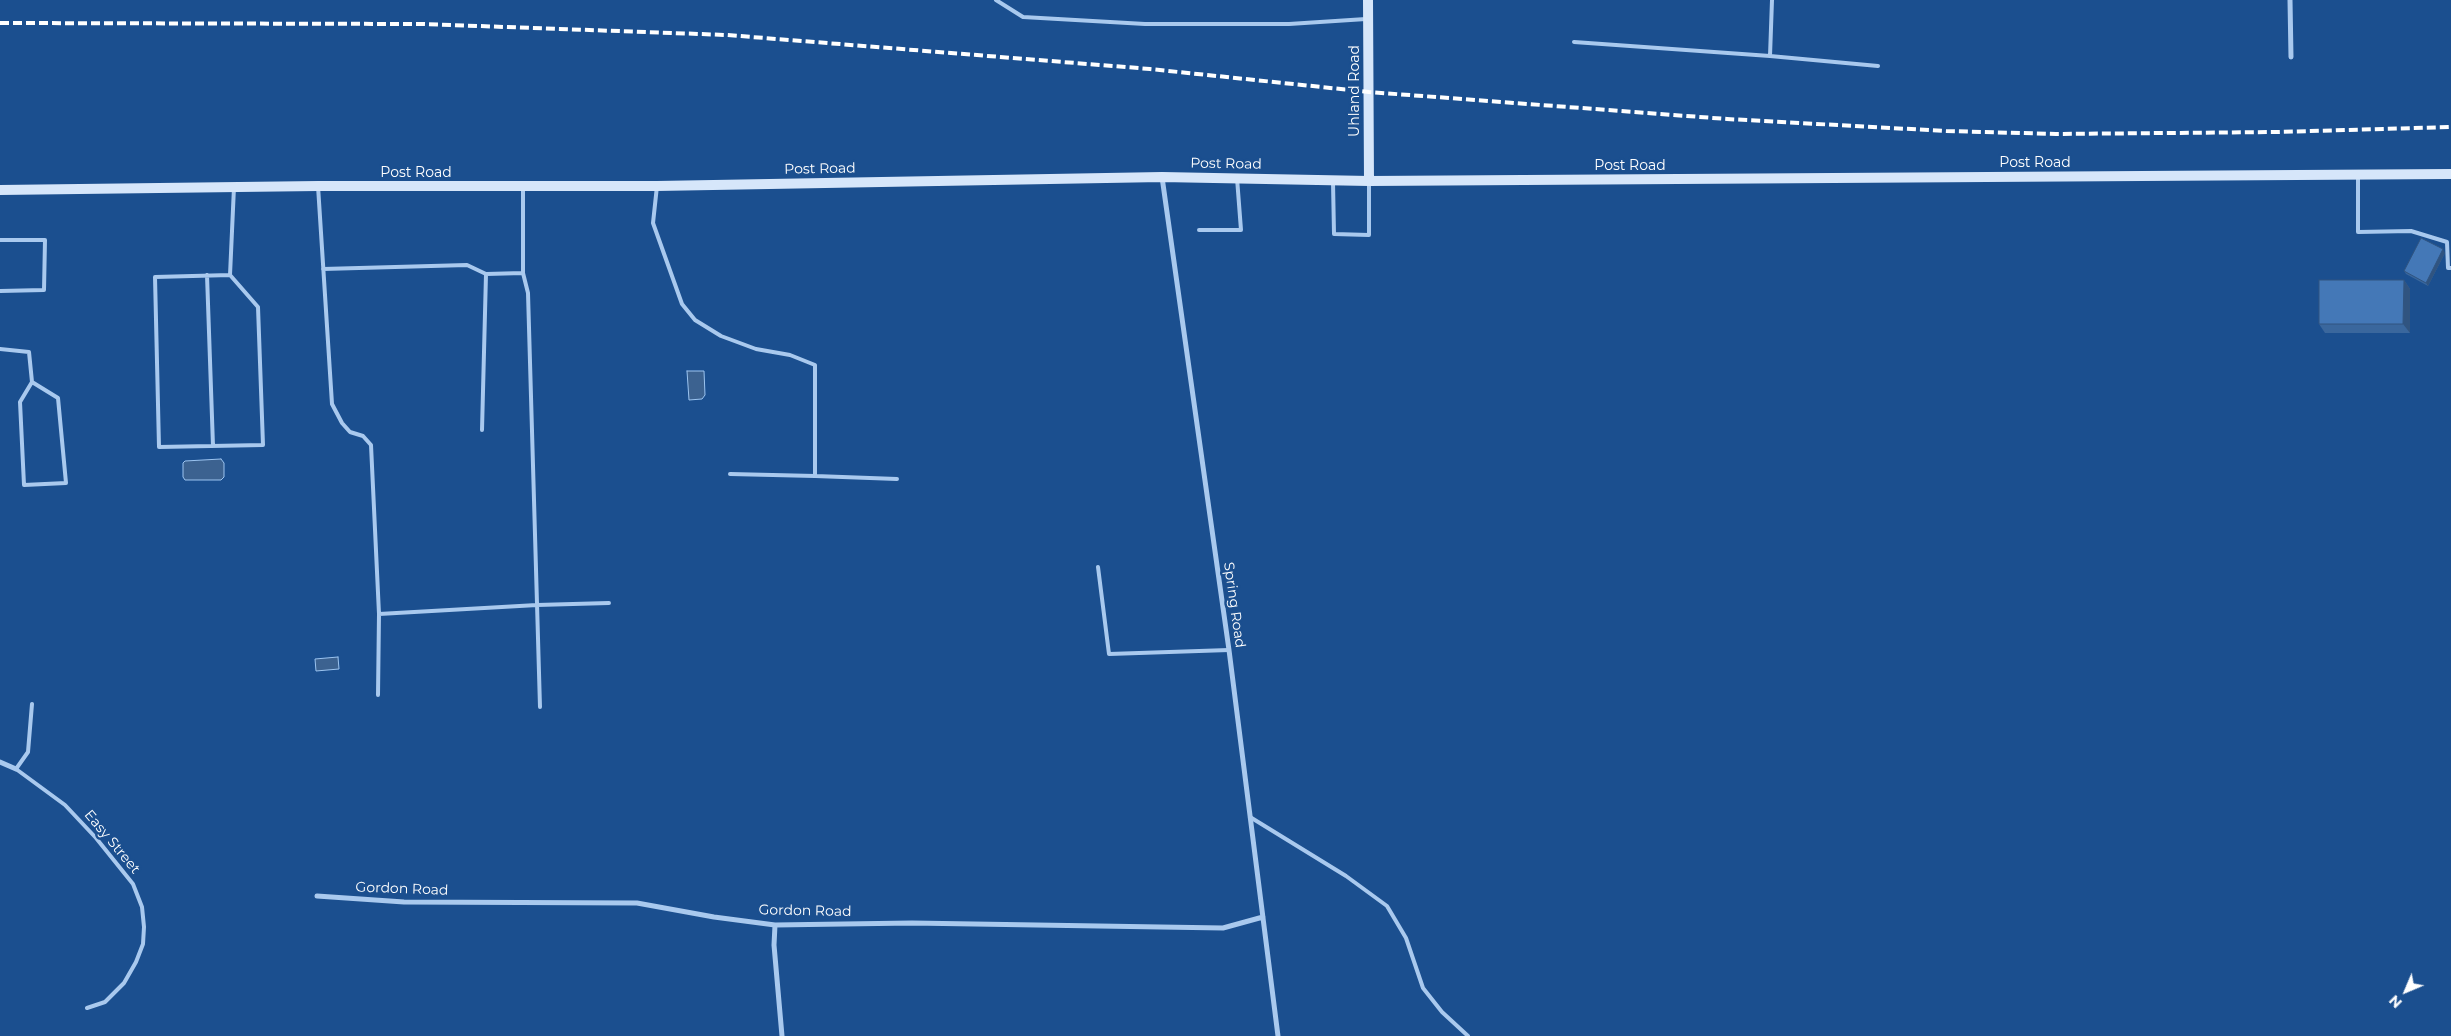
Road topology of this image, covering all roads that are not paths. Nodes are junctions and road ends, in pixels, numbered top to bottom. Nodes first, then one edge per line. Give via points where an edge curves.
1 (996, 0) edge
2 (1368, 0) edge
3 (1772, 0) edge
4 (2290, 0) edge
5 (1368, 19) junction
6 (1574, 42) dead end
7 (1770, 56) junction
8 (2291, 57) dead end
9 (1878, 66) dead end
10 (2358, 174) junction
11 (2451, 174) edge
12 (1162, 177) junction
13 (1237, 178) junction
14 (1333, 181) junction
15 (1369, 182) junction
16 (318, 186) junction
17 (657, 186) junction
18 (234, 187) junction
19 (523, 187) junction
20 (0, 190) edge
21 (1198, 230) dead end
22 (0, 240) edge
23 (2451, 268) edge
24 (323, 269) junction
25 (523, 273) junction
26 (486, 274) junction
27 (230, 275) junction
28 (207, 276) junction
29 (0, 290) edge
30 (0, 349) edge
31 (32, 382) junction
32 (482, 430) dead end
33 (213, 446) junction
34 (730, 474) dead end
35 (815, 476) junction
36 (897, 479) dead end
37 (1098, 567) dead end
38 (609, 603) dead end
39 (537, 605) junction
40 (379, 614) junction
41 (1229, 650) junction
42 (378, 695) dead end
43 (32, 704) dead end
44 (540, 707) dead end
45 (0, 762) edge
46 (16, 769) junction
47 (1249, 817) junction
48 (317, 896) dead end
49 (1263, 917) junction
50 (775, 924) junction
51 (87, 1008) dead end
52 (782, 1036) edge
53 (1278, 1036) edge
54 (1468, 1036) edge

1 - 5 lane via 1023,17 1145,24 1289,24
2 - 5 street, Uhland Road
3 - 7 lane
4 - 8 street
5 - 15 street, Uhland Road
6 - 7 lane
7 - 9 lane
10 - 11 street, Post Road
10 - 15 street, Post Road
10 - 23 lane via 2358,232 2411,231 2447,242 2448,268
12 - 13 street, Post Road
12 - 17 street, Post Road
12 - 41 street, Spring Road
13 - 14 street, Post Road
13 - 21 lane via 1241,230
14 - 15 street, Post Road
14 - 15 lane via 1334,234 1369,235
16 - 18 street, Post Road
16 - 19 street, Post Road
16 - 24 lane
17 - 19 street, Post Road
17 - 35 lane via 653,223 682,304 695,320 721,336 756,349 790,354 815,365
18 - 20 street, Post Road
18 - 27 lane
19 - 25 lane
22 - 29 lane via 45,240 44,290
24 - 26 lane via 467,265
24 - 40 lane via 332,404 350,432 363,436 371,445
25 - 26 lane
25 - 39 lane via 528,293
26 - 32 lane
27 - 28 lane
27 - 33 lane via 258,308 263,445
28 - 33 lane
28 - 33 lane via 155,277 158,447
30 - 31 lane via 29,352
31 - 31 lane via 20,402 24,485 66,483 58,398
34 - 35 lane
35 - 36 lane
37 - 41 lane via 1110,654
38 - 39 lane
39 - 40 lane
39 - 44 lane
40 - 42 lane
41 - 47 street, Spring Road
43 - 46 lane via 28,752
45 - 46 street, Easy Street
46 - 51 lane, Easy Street via 65,804 133,884 142,907 143,944 136,962 124,983 105,1002
47 - 49 street, Spring Road
47 - 54 lane via 1346,876 1388,906 1406,938 1423,988 1442,1012
48 - 50 street, Gordon Road via 404,902 637,903 714,918
49 - 50 street, Gordon Road via 1223,928
49 - 53 street, Spring Road
50 - 52 street

